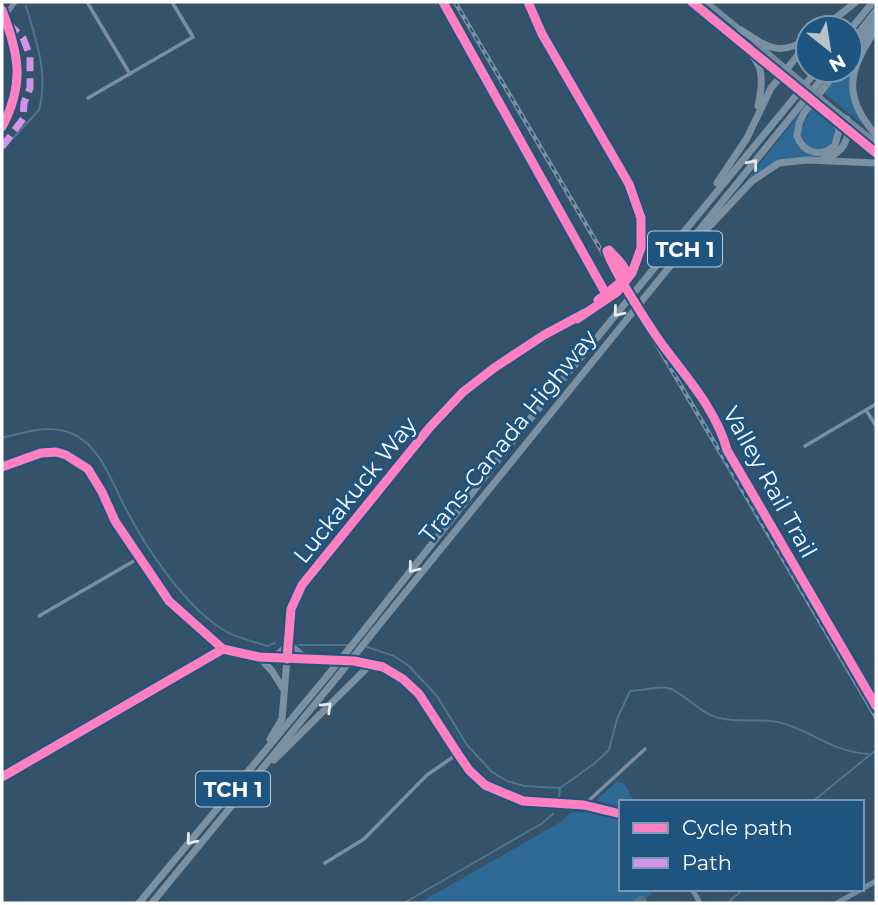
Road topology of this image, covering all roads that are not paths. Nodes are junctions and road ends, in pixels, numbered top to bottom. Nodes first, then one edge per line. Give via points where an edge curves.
1 (15, 2) edge
2 (87, 2) edge
3 (172, 2) edge
4 (528, 2) edge
5 (692, 2) edge
6 (707, 2) edge
7 (856, 2) edge
8 (876, 11) edge
9 (841, 14) edge
10 (3, 17) edge
11 (876, 21) edge
12 (864, 26) edge
13 (876, 29) edge
14 (725, 30) junction
15 (741, 30) junction
16 (864, 36) edge
17 (794, 46) edge
18 (794, 59) edge
19 (784, 72) junction
20 (130, 74) junction
21 (805, 84) edge
22 (818, 84) edge
23 (827, 84) edge
24 (88, 98) dead end
25 (821, 102) junction
26 (755, 118) junction
27 (834, 118) junction
28 (847, 119) junction
29 (2, 127) edge
30 (849, 130) junction
31 (876, 135) edge
32 (876, 142) edge
33 (876, 153) edge
34 (819, 160) junction
35 (876, 163) edge
36 (673, 244) junction
37 (644, 300) junction
38 (876, 404) edge
39 (866, 410) junction
40 (876, 426) edge
41 (805, 446) dead end
42 (2, 467) edge
43 (139, 558) junction
44 (39, 616) dead end
45 (289, 643) junction
46 (223, 649) junction
47 (259, 657) junction
48 (272, 658) junction
49 (288, 659) junction
50 (310, 660) junction
51 (372, 663) junction
52 (284, 691) junction
53 (645, 749) dead end
54 (457, 754) junction
55 (2, 777) edge
56 (221, 803) junction
57 (584, 805) junction
58 (229, 809) junction
59 (619, 814) edge
60 (325, 863) dead end
61 (857, 891) edge
62 (139, 903) edge
63 (152, 903) edge
64 (837, 903) edge

1 - 10 street
2 - 20 street
3 - 20 street via 193,37
4 - 45 street, Luckakuck Way via 629,184 641,218 641,248 632,273 617,292 494,368 430,427 302,585 291,609
5 - 14 main road
6 - 15 main road
7 - 9 highway
8 - 12 highway
10 - 29 main road via 15,49 18,75 15,98
11 - 16 highway
13 - 31 highway via 858,60 852,82 856,107
14 - 19 main road
14 - 26 highway via 754,56 761,71
15 - 17 highway via 772,48
15 - 19 main road
18 - 19 highway
19 - 25 main road, bridge
19 - 26 highway
20 - 24 street
21 - 36 highway, Trans-Canada Highway / TCH 1
37 -> 22 highway, Trans-Canada Highway / TCH 1
23 - 27 highway via 799,124 797,136 804,148 816,153 835,145 839,130
25 - 27 main road
25 - 28 main road
26 - 36 highway via 730,166
27 - 30 main road
28 - 30 highway
28 - 32 main road
30 - 33 main road
30 - 34 highway via 836,155
34 - 35 highway
34 - 37 highway via 787,161 761,173
36 -> 56 highway, Trans-Canada Highway / TCH 1, bridge
37 - 58 highway, Trans-Canada Highway / TCH 1, bridge
38 - 39 street
39 - 40 street
39 - 41 street
42 - 43 main road via 49,452 77,461 96,480
43 - 44 street
43 - 46 main road via 169,601
45 - 48 street
45 - 49 street, Luckakuck Way
45 - 50 street
46 - 47 main road
46 - 55 street
47 - 48 main road
47 - 52 highway
48 - 49 main road
49 - 50 main road
49 - 52 highway
50 - 51 main road
51 - 54 main road via 411,685
58 -> 51 highway
52 - 56 highway via 282,719 272,737
53 - 57 street
54 - 57 main road via 485,785 507,796 542,804
54 - 60 street via 427,775 364,839
56 -> 62 highway, TCH 1
57 - 59 main road
58 - 63 highway, TCH 1
61 - 64 main road

